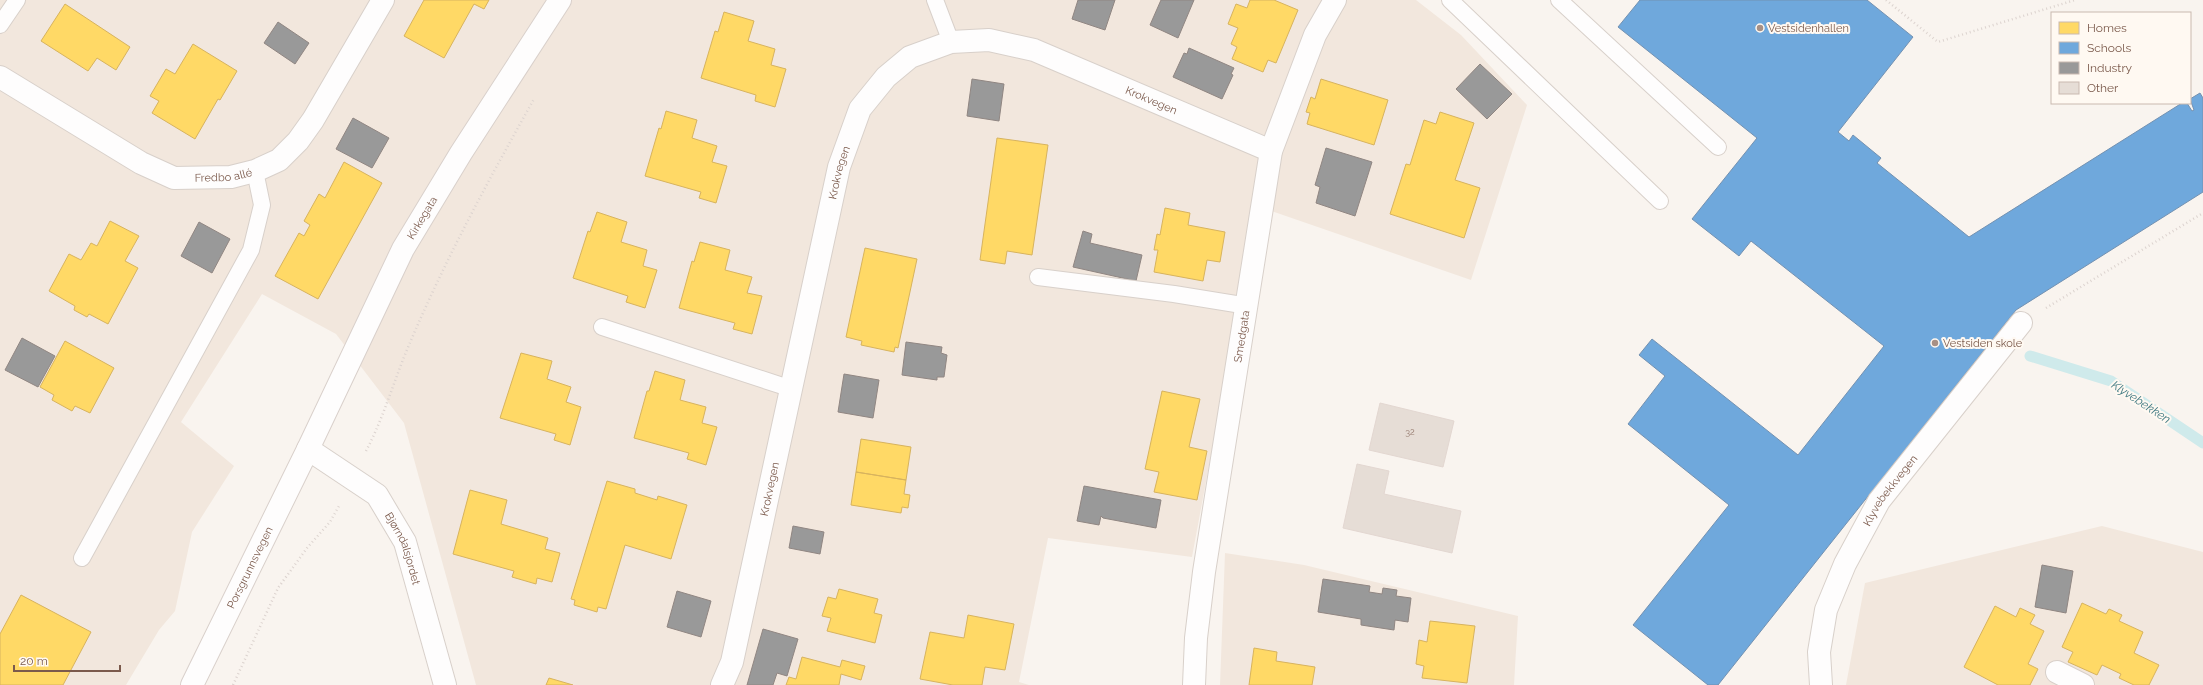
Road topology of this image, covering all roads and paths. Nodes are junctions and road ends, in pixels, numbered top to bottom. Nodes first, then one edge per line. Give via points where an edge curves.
1 (17, 0) edge
2 (382, 0) edge
3 (560, 0) edge
4 (935, 0) edge
5 (1335, 0) edge
6 (1450, 0) edge
7 (1559, 0) edge
8 (1886, 0) edge
9 (2075, 0) edge
10 (0, 25) edge
11 (951, 42) junction
12 (0, 77) edge
13 (538, 93) dead end
14 (1718, 147) dead end
15 (1271, 151) junction
16 (255, 171) junction
17 (1660, 201) dead end
18 (2203, 213) edge
19 (1038, 277) dead end
20 (1248, 306) junction
21 (2021, 323) joint
22 (602, 327) dead end
23 (792, 388) junction
24 (308, 449) junction
25 (353, 478) junction
26 (82, 558) dead end
27 (2057, 672) dead end
28 (192, 685) edge
29 (233, 685) edge
30 (445, 685) edge
31 (722, 685) edge
32 (1194, 685) edge
33 (1821, 685) edge
34 (2083, 685) edge

1 - 10 lane
2 - 16 street, Fredbo allé via 313,120 298,141 279,160
3 - 24 street, Kirkegata via 461,153 403,249
4 - 11 lane
5 - 15 street, Smedgata via 1315,35
6 - 17 lane
7 - 14 lane
8 - 9 path via 1938,42
11 - 15 street, Krokvegen via 989,40 1034,50
11 - 23 street, Krokvegen via 910,57 886,78 860,109 839,167
12 - 16 street, Fredbo allé via 142,163 174,178 231,177
13 - 25 path via 453,249 409,345 376,432
15 - 20 street, Smedgata
16 - 26 lane via 262,205 251,250
18 - 21 path
19 - 20 lane
20 - 32 street, Smedgata via 1204,572 1196,638
21 - 33 street, Klyvebekkvegen via 1879,501 1844,564 1826,610 1819,652
22 - 23 lane
23 - 31 street, Krokvegen via 732,662
24 - 25 street, Bjørndalsjordet
24 - 28 street, Porsgrunnsvegen
25 - 29 path via 330,522 278,588
25 - 30 street, Bjørndalsjordet via 377,495 405,542
27 - 34 street

